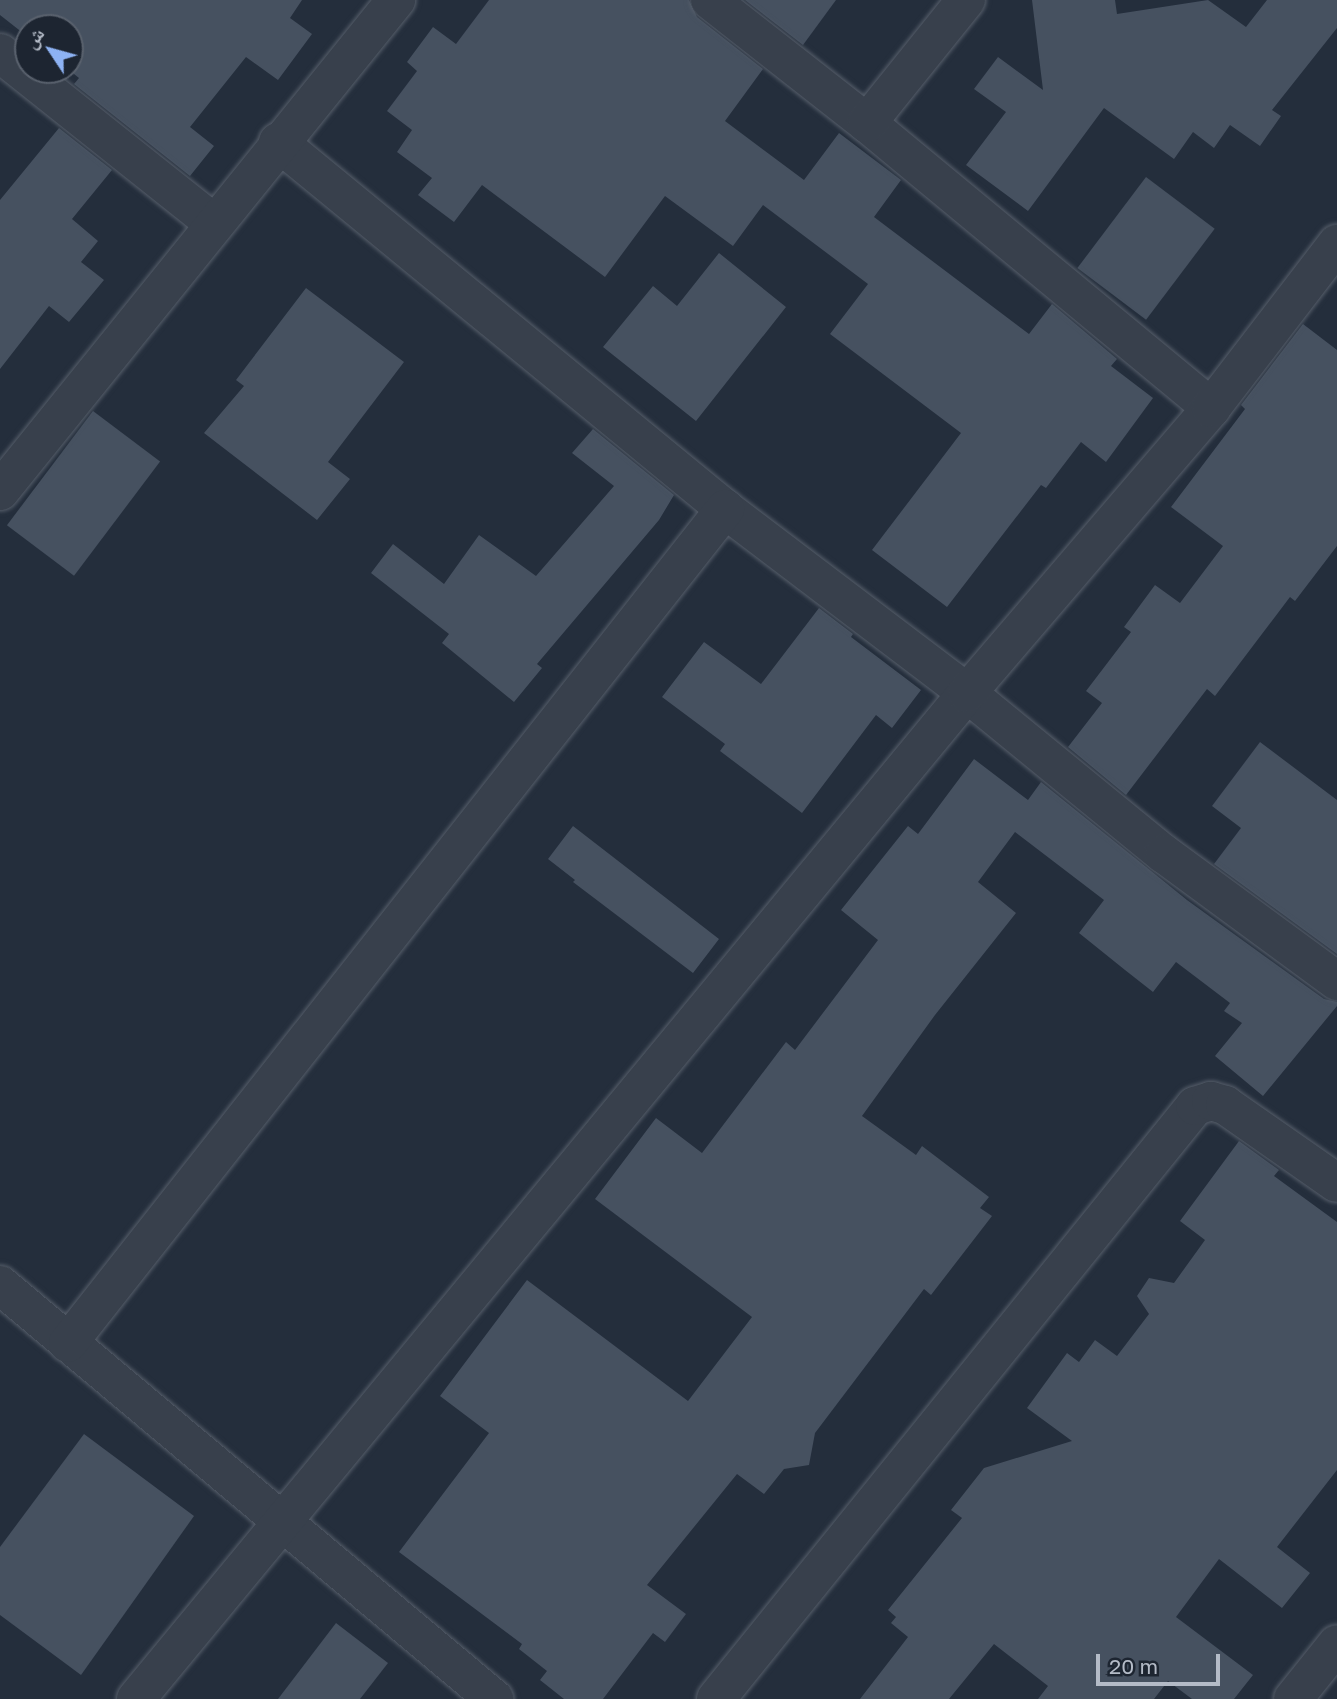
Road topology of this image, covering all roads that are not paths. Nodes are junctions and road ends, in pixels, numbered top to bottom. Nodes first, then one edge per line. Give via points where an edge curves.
1 (396, 0) edge
2 (710, 0) edge
3 (965, 0) edge
4 (0, 53) edge
5 (867, 123) junction
6 (278, 142) junction
7 (214, 223) junction
8 (1337, 244) edge
9 (1211, 408) junction
10 (0, 491) edge
11 (725, 509) junction
12 (967, 693) junction
13 (1337, 981) edge
14 (1337, 1183) edge
15 (0, 1285) edge
16 (68, 1343) junction
17 (283, 1521) junction
18 (1337, 1644) edge
19 (136, 1699) edge
20 (494, 1699) edge
21 (716, 1699) edge
22 (1293, 1699) edge

1 - 6 street
2 - 5 street
3 - 5 street
4 - 7 street
5 - 9 street
6 - 7 street
6 - 11 street
7 - 10 street
8 - 9 street
9 - 12 street
11 - 12 street
11 - 16 street
12 - 13 street via 1164,854
12 - 17 street
14 - 21 street via 1225,1105 1211,1101 1195,1107
15 - 16 street
16 - 17 street
17 - 19 street
17 - 20 street
18 - 22 street

